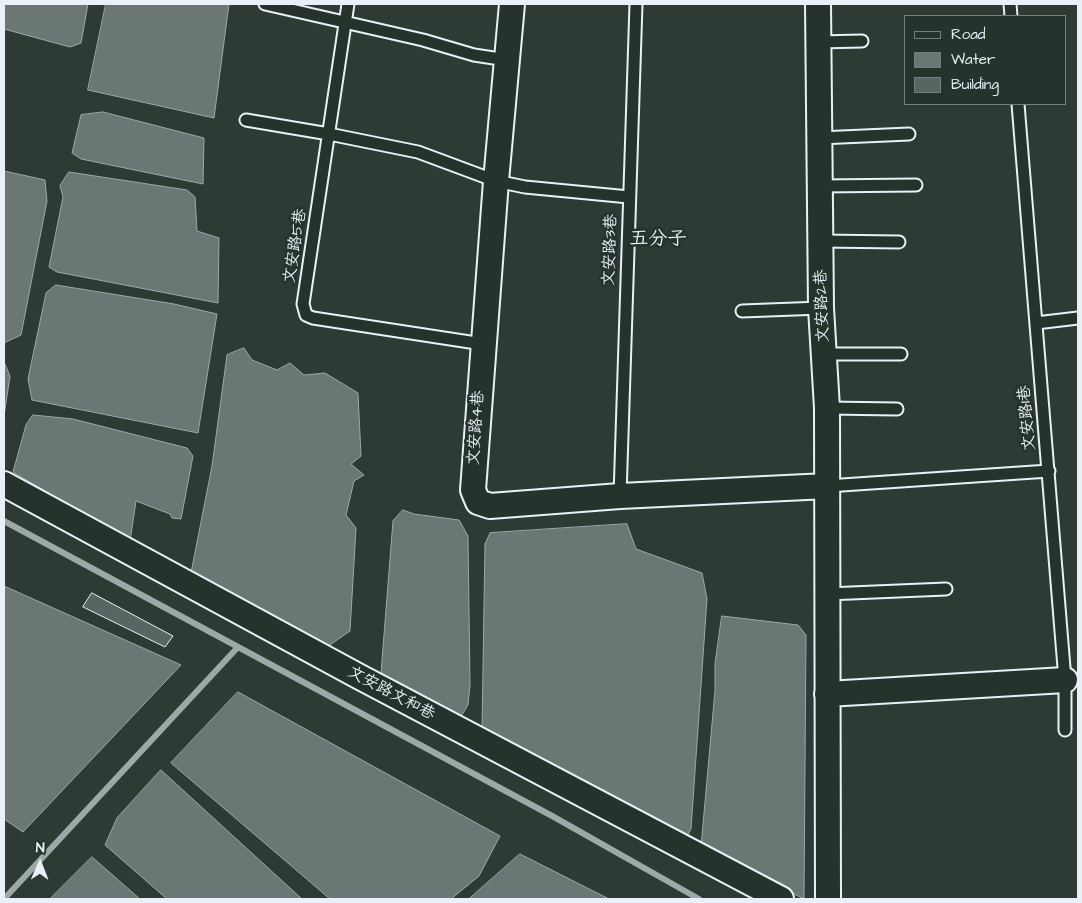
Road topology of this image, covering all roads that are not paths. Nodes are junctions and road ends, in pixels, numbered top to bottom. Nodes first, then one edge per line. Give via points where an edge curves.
1 (265, 4) edge
2 (348, 4) edge
3 (512, 4) edge
4 (636, 4) edge
5 (818, 4) edge
6 (345, 22) junction
7 (862, 41) dead end
8 (818, 42) junction
9 (507, 60) junction
10 (1018, 105) edge
11 (246, 120) dead end
12 (329, 134) junction
13 (909, 134) dead end
14 (819, 138) junction
15 (496, 181) junction
16 (916, 185) dead end
17 (820, 186) junction
18 (629, 197) junction
19 (821, 242) junction
20 (899, 242) dead end
21 (821, 308) junction
22 (742, 311) dead end
23 (1078, 318) edge
24 (1036, 323) junction
25 (483, 344) junction
26 (824, 354) junction
27 (901, 354) dead end
28 (827, 408) junction
29 (897, 409) dead end
30 (1049, 471) junction
31 (4, 484) edge
32 (828, 486) junction
33 (620, 496) junction
34 (946, 589) dead end
35 (827, 601) junction
36 (1065, 680) junction
37 (827, 694) junction
38 (1065, 730) dead end
39 (781, 899) edge
40 (828, 899) edge

1 - 6 lane
2 - 6 lane, 文安路5巷
3 - 9 street, 文安路4巷
4 - 18 lane, 文安路3巷
5 - 8 street, 文安路2巷
6 - 9 lane via 474,55
6 - 12 lane, 文安路5巷
7 - 8 lane
8 - 14 street, 文安路2巷
9 - 15 street, 文安路4巷
10 - 24 lane, 文安路1巷
11 - 12 lane
12 - 15 lane via 418,152
12 - 25 lane, 文安路5巷 via 303,304 306,315
13 - 14 lane
14 - 17 street, 文安路2巷
15 - 18 lane via 525,188
15 - 25 street, 文安路4巷
16 - 17 lane
17 - 19 street, 文安路2巷
18 - 33 lane, 文安路3巷
19 - 20 lane
19 - 21 street, 文安路2巷
21 - 22 lane
21 - 26 street, 文安路2巷
23 - 24 lane
24 - 30 lane, 文安路1巷
25 - 33 street, 文安路4巷 via 473,490 478,502 490,506
26 - 27 lane
26 - 28 street, 文安路2巷
28 - 29 lane
28 - 32 street, 文安路2巷
30 - 32 lane
30 - 36 lane, 文安路1巷
31 - 39 street, 文安路文和巷 via 366,681
32 - 33 street, 文安路4巷
32 - 35 street, 文安路2巷
34 - 35 lane
35 - 37 street, 文安路2巷
36 - 37 street
36 - 38 lane, 文安路1巷
37 - 40 street, 文安路2巷

